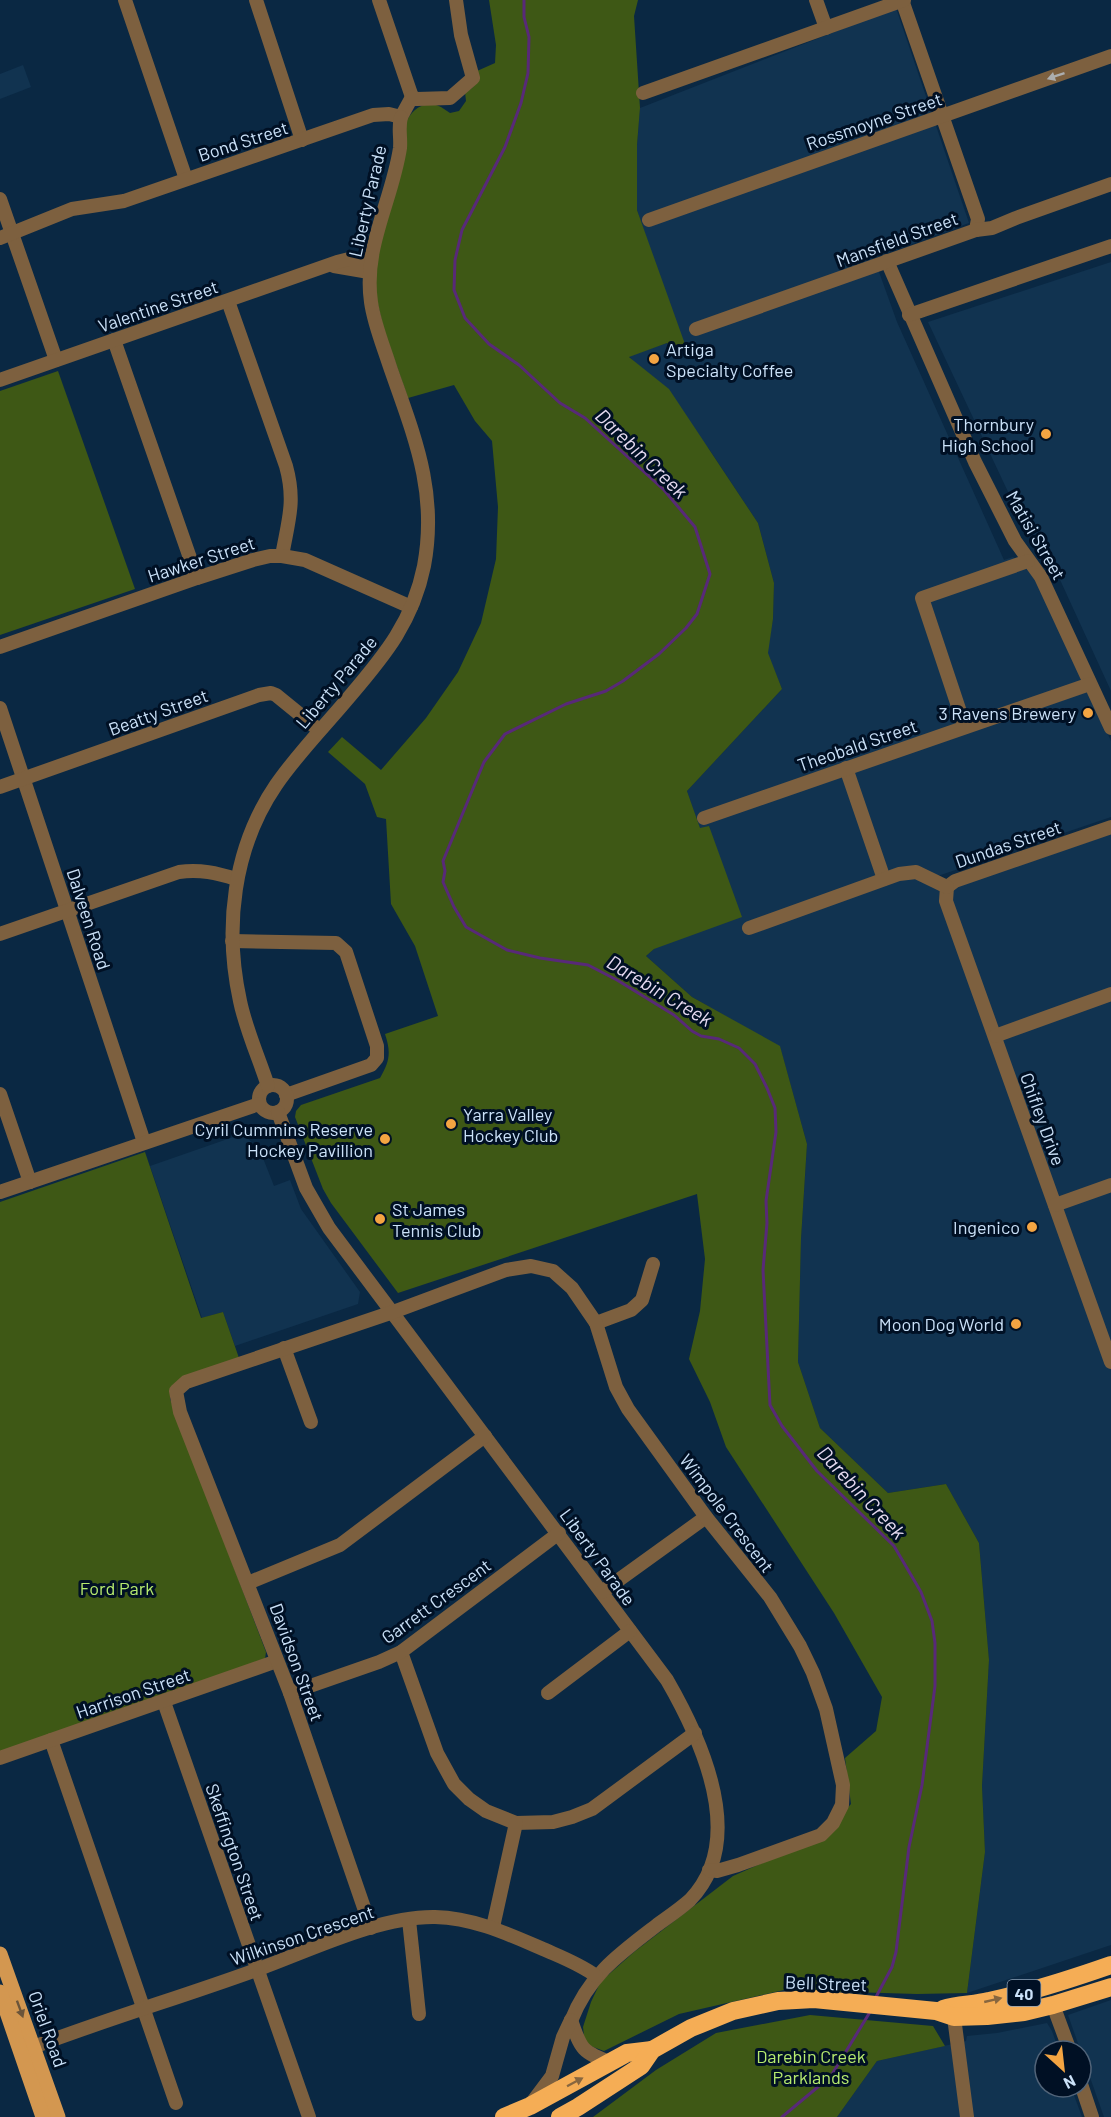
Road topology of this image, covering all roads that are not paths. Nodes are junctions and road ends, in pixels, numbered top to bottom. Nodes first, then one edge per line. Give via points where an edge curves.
1 (125, 0) edge
2 (256, 0) edge
3 (379, 0) edge
4 (456, 0) edge
5 (816, 0) edge
6 (903, 0) edge
7 (826, 28) junction
8 (1111, 56) edge
9 (643, 93) dead end
10 (412, 96) junction
11 (943, 116) junction
12 (401, 117) junction
13 (302, 140) junction
14 (186, 179) junction
15 (1111, 184) edge
16 (0, 199) edge
17 (649, 220) dead end
18 (976, 230) junction
19 (5, 233) edge
20 (1111, 246) edge
21 (887, 261) junction
22 (369, 266) junction
23 (228, 301) junction
24 (909, 315) junction
25 (696, 329) dead end
26 (114, 340) junction
27 (56, 360) junction
28 (0, 380) edge
29 (282, 556) junction
30 (1028, 561) junction
31 (197, 578) junction
32 (411, 607) junction
33 (0, 647) edge
34 (1090, 684) junction
35 (0, 708) edge
36 (965, 727) junction
37 (1111, 728) edge
38 (319, 730) junction
39 (846, 768) junction
40 (24, 778) junction
41 (0, 787) edge
42 (704, 818) dead end
43 (1111, 827) edge
44 (236, 879) junction
45 (884, 879) junction
46 (947, 887) junction
47 (68, 911) junction
48 (749, 928) dead end
49 (0, 934) edge
50 (232, 941) junction
51 (1111, 994) edge
52 (995, 1036) junction
53 (268, 1086) junction
54 (0, 1094) edge
55 (286, 1095) junction
56 (259, 1104) junction
57 (278, 1112) junction
58 (144, 1142) junction
59 (30, 1182) junction
60 (1111, 1185) edge
61 (0, 1192) edge
62 (1055, 1205) junction
63 (653, 1264) dead end
64 (393, 1312) junction
65 (596, 1323) junction
66 (284, 1348) junction
67 (1111, 1362) edge
68 (180, 1413) joint
69 (312, 1422) dead end
70 (485, 1436) junction
71 (706, 1517) junction
72 (559, 1533) junction
73 (248, 1583) junction
74 (602, 1592) junction
75 (630, 1631) junction
76 (401, 1652) junction
77 (277, 1661) junction
78 (290, 1693) junction
79 (548, 1693) dead end
80 (164, 1702) junction
81 (695, 1733) junction
82 (51, 1740) junction
83 (0, 1758) edge
84 (516, 1823) junction
85 (709, 1870) junction
86 (409, 1920) junction
87 (493, 1927) junction
88 (371, 1928) junction
89 (0, 1954) edge
90 (1111, 1965) edge
91 (257, 1970) junction
92 (596, 1976) junction
93 (1111, 1987) edge
94 (0, 1992) edge
95 (1053, 2005) junction
96 (144, 2010) junction
97 (936, 2011) junction
98 (418, 2014) dead end
99 (954, 2017) junction
100 (571, 2022) junction
101 (1066, 2039) edge
102 (27, 2050) junction
103 (652, 2050) junction
104 (612, 2063) junction
105 (1086, 2099) edge
106 (176, 2103) dead end
107 (530, 2106) junction
108 (575, 2112) edge
109 (43, 2117) edge
110 (58, 2117) edge
111 (309, 2117) edge
112 (504, 2117) edge
113 (560, 2117) edge
114 (967, 2117) edge
115 (1092, 2117) edge

1 - 14 street
2 - 13 street
3 - 10 street
4 - 10 street via 473,78 450,99
5 - 7 street
6 - 7 street
6 - 11 street
7 - 9 street
8 -> 11 street, Rossmoyne Street
10 - 12 street
11 - 17 street, Rossmoyne Street
11 - 18 street via 978,219
12 - 13 street, Bond Street via 373,115
12 - 22 street, Liberty Parade via 400,149
13 - 14 street, Bond Street
14 - 19 street, Bond Street via 124,201 72,209
15 - 18 street, Mansfield Street via 992,228
16 - 19 street
18 - 21 street, Mansfield Street
19 - 27 street
20 - 24 street
21 - 24 street, Matisi Street
21 - 25 street, Mansfield Street
22 - 23 street, Valentine Street via 349,259
22 - 32 street, Liberty Parade via 373,314 417,444 426,483 428,543
23 - 26 street, Valentine Street
23 - 29 street via 291,486 291,511
24 - 30 street, Matisi Street via 996,505
26 - 27 street, Valentine Street
26 - 31 street
27 - 28 street, Valentine Street
29 - 31 street, Hawker Street via 253,560
29 - 32 street, Hawker Street via 305,560
30 - 34 street, Matisi Street via 1041,577
30 - 36 street via 922,598
31 - 33 street, Hawker Street
32 - 38 street, Liberty Parade via 378,664
34 - 36 street, Theobald Street
34 - 37 street, Matisi Street
35 - 40 street, Dalveen Road
36 - 39 street, Theobald Street
38 - 40 street, Beatty Street via 284,699 271,693
38 - 44 street, Liberty Parade via 264,806
39 - 42 street, Theobald Street
39 - 45 street
40 - 41 street, Beatty Street
40 - 47 street, Dalveen Road
43 - 46 street, Dundas Street
44 - 47 street via 206,871 179,872
44 - 50 street, Liberty Parade
45 - 46 street, Dundas Street via 916,872
45 - 48 street, Dundas Street
46 - 52 street, Chifley Drive via 946,901
47 - 49 street
47 - 58 street, Dalveen Road
50 - 53 street, Liberty Parade via 240,1003
50 - 55 street via 336,943 346,952 378,1046 377,1058 371,1065
51 - 52 street
52 - 62 street, Chifley Drive
53 - 55 street via 278,1086
53 - 56 street via 261,1092
54 - 59 street
55 - 57 street via 286,1105
56 - 57 street via 268,1113
56 - 58 street
57 - 64 street, Liberty Parade via 316,1207
58 - 59 street
59 - 61 street
60 - 62 street
62 - 67 street, Chifley Drive
63 - 65 street via 642,1300 631,1310
64 - 65 street, Wimpole Crescent via 506,1270 531,1266 553,1271 572,1288
64 - 66 street, Wimpole Crescent
64 - 70 street, Liberty Parade
65 - 71 street, Wimpole Crescent via 616,1387 628,1409
66 - 68 street, Wimpole Crescent via 186,1382 176,1391
66 - 69 street
68 - 73 street, Davidson Street
70 - 72 street, Liberty Parade
70 - 73 street via 340,1545
71 - 74 street
71 - 85 street, Wimpole Crescent via 770,1597 800,1646 826,1709 843,1785 842,1805 821,1835 738,1865
72 - 74 street, Liberty Parade
72 - 76 street, Garrett Crescent
73 - 77 street, Davidson Street
74 - 75 street, Liberty Parade
75 - 79 street
75 - 81 street, Liberty Parade via 667,1680
76 - 78 street, Garrett Crescent
76 - 84 street via 437,1753 454,1784 486,1811
77 - 78 street, Davidson Street
77 - 80 street, Harrison Street
78 - 88 street, Davidson Street
80 - 82 street, Harrison Street
80 - 91 street, Skeffington Street
81 - 84 street via 592,1809 553,1822
81 - 85 street, Liberty Parade via 717,1812 716,1842
82 - 83 street, Harrison Street
82 - 96 street
84 - 87 street
85 - 92 street, Liberty Parade via 689,1900
86 - 87 street, Wilkinson Crescent via 460,1919
86 - 88 street, Wilkinson Crescent
86 - 98 street
87 - 92 street, Wilkinson Crescent via 582,1966
88 - 91 street, Wilkinson Crescent
89 -> 102 main road, Oriel Road
97 -> 90 highway, Bell Street / 40 via 1051,1986
91 - 96 street, Wilkinson Crescent
91 - 111 street, Skeffington Street
92 - 100 street, Liberty Parade via 578,2002
93 - 95 highway, Bell Street / 40
94 - 102 main road, Oriel Road
95 - 99 highway, Bell Street / 40 via 1024,2012
95 - 101 street
96 - 102 street, Wilkinson Crescent
96 - 106 street
97 - 99 highway, Bell Street / 40
97 - 103 highway, Bell Street / 40 via 814,2000 778,2001 733,2011
99 - 114 street
100 - 104 street via 579,2046
100 - 107 street, Liberty Parade via 552,2076
102 - 109 main road, Oriel Road
102 - 110 main road, Oriel Road
103 - 104 highway, Bell Street / 40 via 627,2053
103 - 108 highway, Bell Street / 40 via 641,2066
107 -> 104 highway, Bell Street / 40
105 - 115 street
107 - 112 highway, Bell Street / 40
108 - 113 highway, Bell Street / 40

